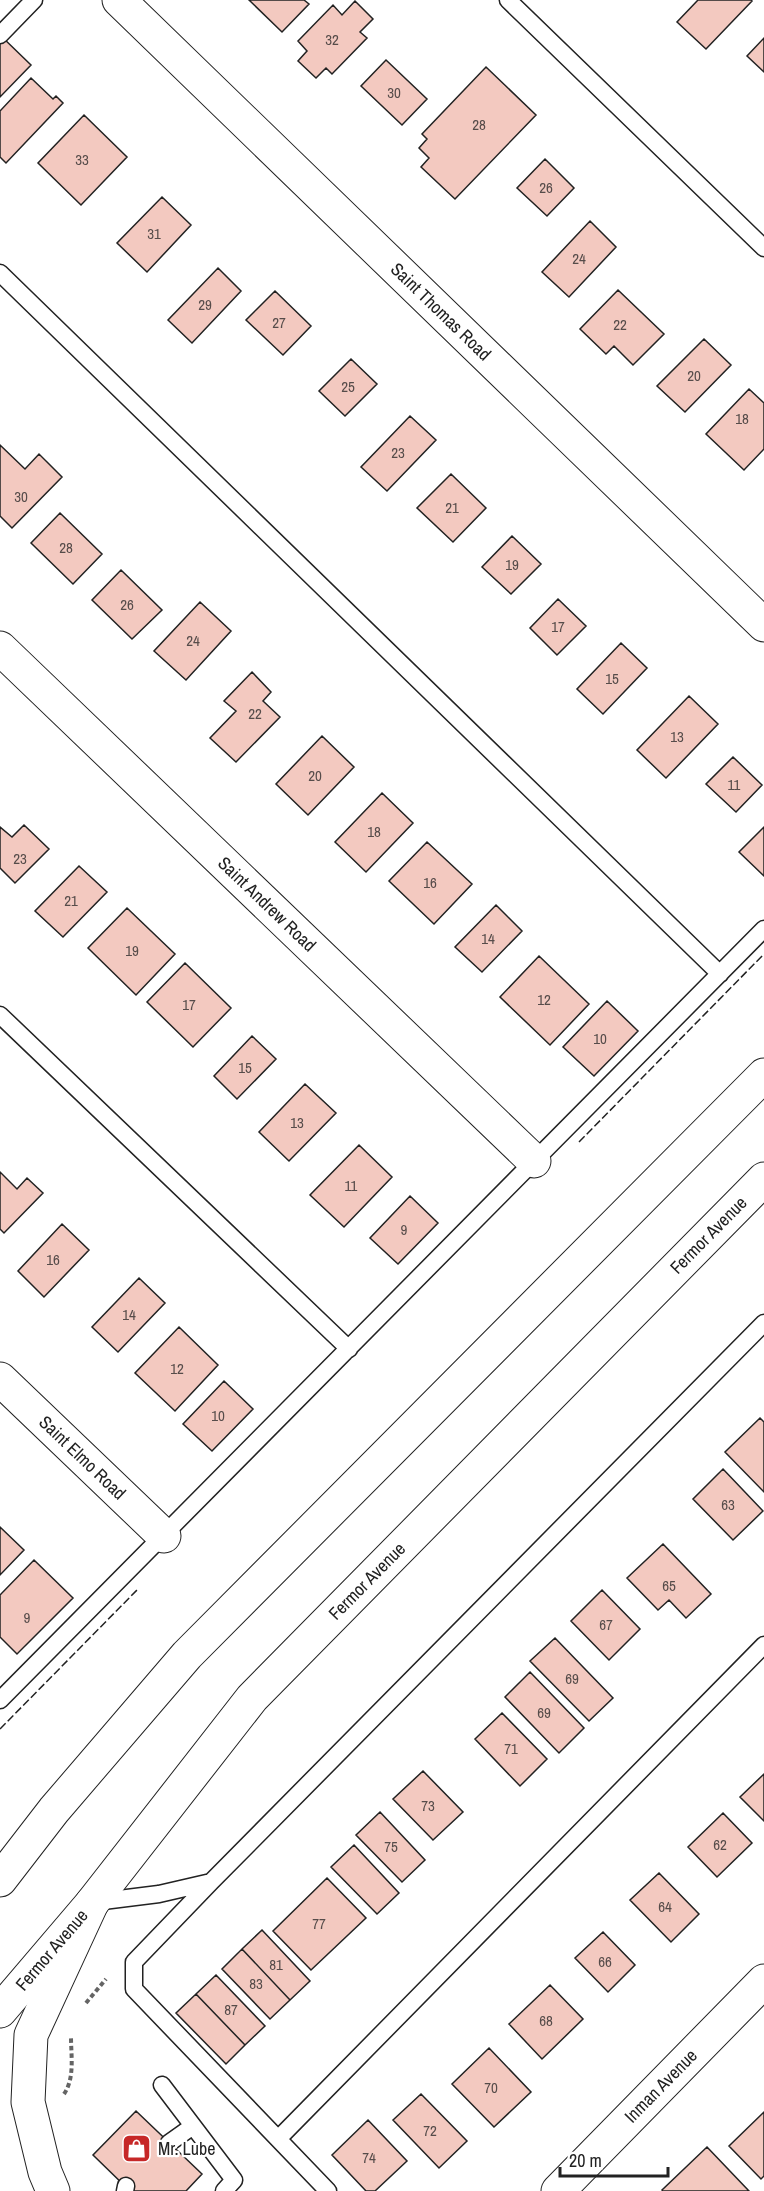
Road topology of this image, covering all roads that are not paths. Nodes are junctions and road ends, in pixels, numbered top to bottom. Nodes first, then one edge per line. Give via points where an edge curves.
1 (34, 0) edge
2 (119, 0) edge
3 (508, 0) edge
4 (0, 35) edge
5 (764, 248) edge
6 (0, 273) edge
7 (764, 625) edge
8 (0, 648) edge
9 (764, 929) edge
10 (720, 974) junction
11 (0, 1015) edge
12 (764, 1075) edge
13 (534, 1161) junction
14 (764, 1179) edge
15 (764, 1323) edge
16 (349, 1349) junction
17 (0, 1379) edge
18 (164, 1536) junction
19 (764, 1645) edge
20 (0, 1700) edge
21 (54, 1810) junction
22 (0, 1847) edge
23 (0, 1880) edge
24 (211, 1882) junction
25 (92, 1903) junction
26 (764, 1981) edge
27 (0, 2011) edge
28 (162, 2085) dead end
29 (193, 2126) junction
30 (278, 2139) junction
31 (169, 2143) dead end
32 (53, 2191) edge
33 (224, 2191) edge
34 (328, 2191) edge
35 (558, 2191) edge

1 - 4 lane
2 - 7 main road, Saint Thomas Road
3 - 5 lane
6 - 10 lane
8 - 13 main road, Saint Andrew Road
9 - 10 lane
10 - 13 lane
11 - 16 lane
12 - 21 main road via 187,1655
13 - 16 lane
14 - 25 main road, Fermor Avenue via 252,1698
15 - 24 lane
16 - 18 lane
17 - 18 main road, Saint Elmo Road
18 - 20 lane
19 - 30 lane
21 - 22 main road
21 - 23 main road
24 - 25 lane
24 - 30 lane via 134,1962 135,1989
25 - 27 main road, Fermor Avenue
25 - 32 main road via 31,2035 28,2102
26 - 35 main road, Inman Avenue
28 - 29 lane
29 - 31 lane
29 - 33 lane via 234,2180
30 - 34 lane

